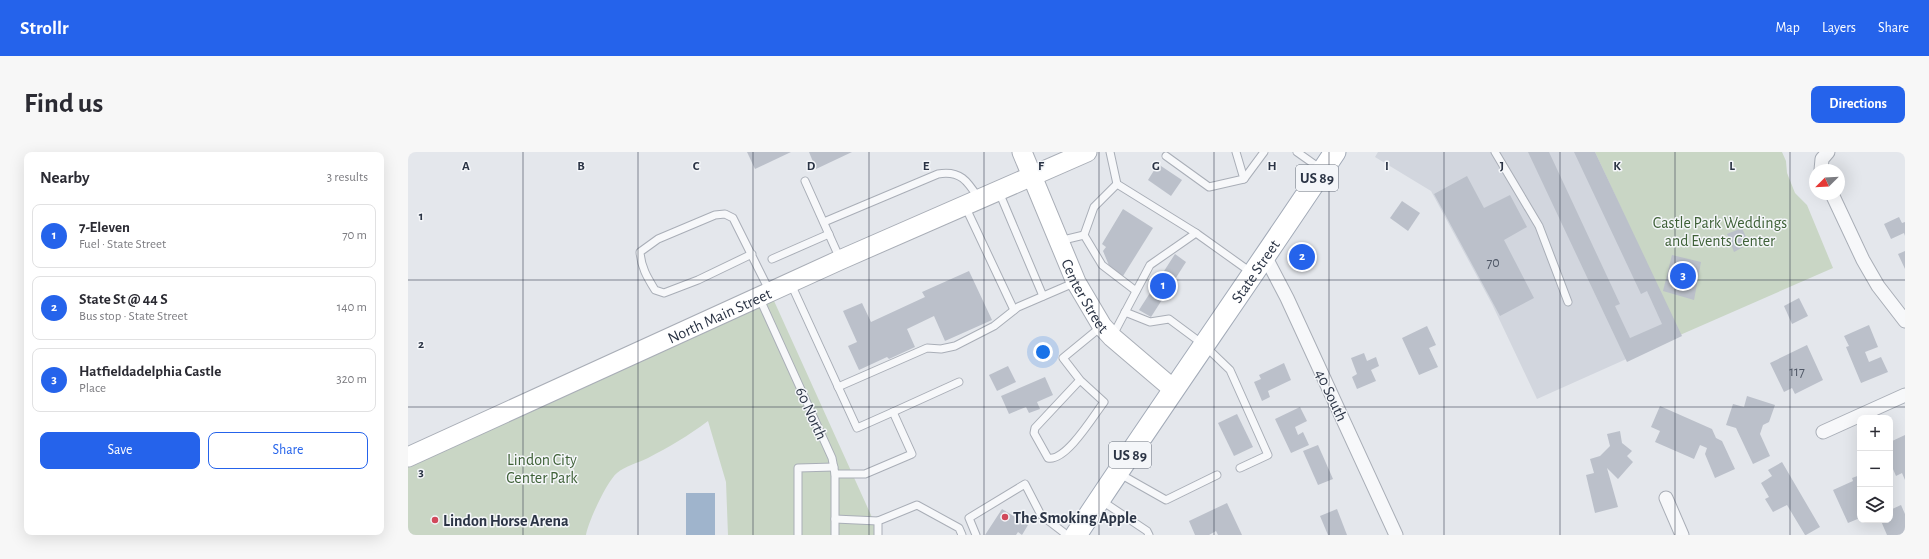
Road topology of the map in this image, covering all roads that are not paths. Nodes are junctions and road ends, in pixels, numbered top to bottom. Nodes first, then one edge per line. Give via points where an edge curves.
1 (1022, 152) edge
2 (1087, 152) edge
3 (1110, 152) edge
4 (1236, 152) edge
5 (1264, 152) edge
6 (1296, 152) edge
7 (1335, 152) edge
8 (1495, 152) edge
9 (1166, 156) dead end
10 (1323, 170) junction
11 (1032, 176) junction
12 (1244, 179) junction
13 (805, 181) dead end
14 (1117, 184) junction
15 (998, 192) junction
16 (1835, 200) edge
17 (972, 203) junction
18 (824, 222) junction
19 (1196, 233) junction
20 (829, 234) junction
21 (1084, 235) junction
22 (1059, 241) junction
23 (752, 254) junction
24 (1265, 256) junction
25 (772, 259) dead end
26 (840, 260) junction
27 (1254, 274) junction
28 (790, 282) junction
29 (1076, 282) junction
30 (1136, 290) junction
31 (765, 294) junction
32 (1043, 296) junction
33 (1568, 302) dead end
34 (1014, 310) junction
35 (1125, 312) junction
36 (1905, 321) edge
37 (1107, 332) junction
38 (1204, 345) junction
39 (1080, 380) junction
40 (959, 382) dead end
41 (838, 387) junction
42 (1173, 389) junction
43 (1905, 395) edge
44 (893, 412) junction
45 (1823, 432) dead end
46 (408, 457) edge
47 (1240, 468) dead end
48 (835, 471) junction
49 (1118, 473) junction
50 (1217, 475) dead end
51 (1666, 498) dead end
52 (1100, 500) junction
53 (835, 519) junction
54 (878, 521) junction
55 (1081, 528) edge
56 (798, 535) edge
57 (835, 535) edge
58 (878, 535) edge
59 (962, 535) edge
60 (976, 535) edge
61 (1067, 535) edge
62 (1150, 535) edge
63 (1396, 535) edge
64 (1682, 535) edge

1 - 11 street, Center Street
2 - 11 street, North Main Street
3 - 14 lane
4 - 12 lane
5 - 12 lane
6 - 10 lane
7 - 10 main road, State Street / US 89
8 - 33 lane via 1539,226
9 - 12 lane via 1209,187
10 - 24 main road, State Street / US 89
11 - 15 street, North Main Street
11 - 22 street, Center Street
13 - 18 lane
14 - 19 lane
14 - 21 lane via 1094,207
15 - 17 street, North Main Street
15 - 32 lane
16 - 36 street via 1878,286
17 - 18 lane via 970,184 960,176 947,172
17 - 26 street, North Main Street
17 - 34 lane
18 - 20 lane
19 - 27 lane
19 - 30 lane via 1150,265
20 - 25 lane
20 - 26 lane
21 - 22 lane
21 - 30 lane via 1102,265
22 - 29 street, Center Street
23 - 23 lane, 60 North via 733,218 725,214 715,215 658,239 640,252 646,276 655,290 664,293
23 - 31 lane, 60 North
24 - 27 main road, State Street / US 89
24 - 63 street, 40 South via 1287,298
26 - 28 street, North Main Street
27 - 38 main road, State Street / US 89
28 - 31 street, North Main Street
28 - 41 lane
29 - 32 lane
29 - 37 street, Center Street
30 - 35 lane
31 - 46 street, North Main Street
31 - 48 lane, 60 North
32 - 34 lane
34 - 41 lane via 994,326 955,346 941,350 928,348
35 - 37 lane
35 - 38 lane via 1150,322 1169,319
37 - 39 lane via 1063,358
37 - 42 street, Center Street
38 - 42 main road, State Street / US 89
38 - 47 lane via 1230,370 1268,455
39 - 39 lane via 1035,428 1034,433 1048,458 1064,454 1104,402
40 - 44 lane
41 - 44 lane via 857,428
42 - 49 main road, US 89
43 - 45 street
44 - 48 lane via 912,454 865,474
48 - 53 lane, 60 North
48 - 56 lane via 798,468
49 - 50 lane via 1166,500
49 - 52 main road, US 89
51 - 64 street
52 - 55 main road, US 89
52 - 62 lane
53 - 54 lane
53 - 57 lane, 60 North
54 - 58 lane
54 - 59 lane via 917,505 959,528
60 - 61 lane via 968,518 1025,484 1041,515

